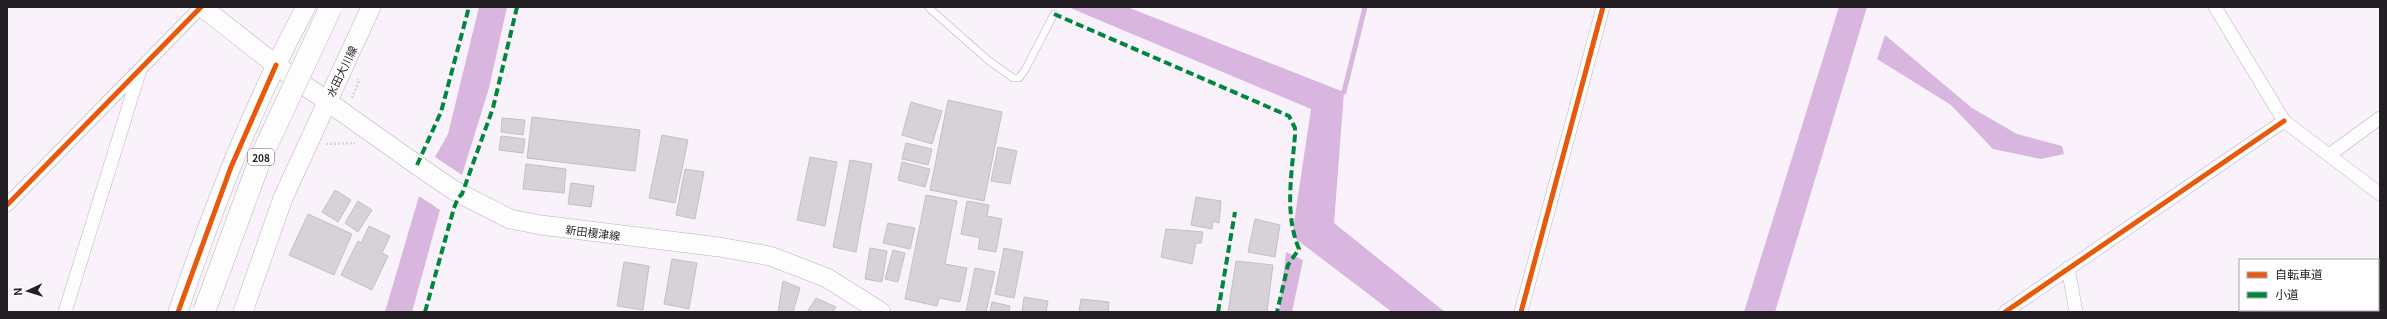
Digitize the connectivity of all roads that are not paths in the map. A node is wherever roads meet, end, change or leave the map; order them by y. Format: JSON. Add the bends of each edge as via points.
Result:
{"nodes":[{"id":1,"x":202,"y":7,"type":"edge"},
{"id":2,"x":306,"y":7,"type":"edge"},
{"id":3,"x":320,"y":7,"type":"edge"},
{"id":4,"x":331,"y":7,"type":"edge"},
{"id":5,"x":371,"y":7,"type":"edge"},
{"id":6,"x":928,"y":7,"type":"edge"},
{"id":7,"x":1604,"y":7,"type":"edge"},
{"id":8,"x":2215,"y":7,"type":"edge"},
{"id":9,"x":1054,"y":14,"type":"dead end"},
{"id":10,"x":276,"y":66,"type":"junction"},
{"id":11,"x":140,"y":70,"type":"junction"},
{"id":12,"x":326,"y":101,"type":"junction"},
{"id":13,"x":2380,"y":118,"type":"edge"},
{"id":14,"x":2284,"y":121,"type":"junction"},
{"id":15,"x":2329,"y":155,"type":"junction"},
{"id":16,"x":2380,"y":194,"type":"edge"},
{"id":17,"x":7,"y":205,"type":"edge"},
{"id":18,"x":2068,"y":268,"type":"junction"},
{"id":19,"x":65,"y":312,"type":"edge"},
{"id":20,"x":178,"y":312,"type":"edge"},
{"id":21,"x":194,"y":312,"type":"edge"},
{"id":22,"x":204,"y":312,"type":"edge"},
{"id":23,"x":243,"y":312,"type":"edge"},
{"id":24,"x":881,"y":312,"type":"edge"},
{"id":25,"x":1521,"y":312,"type":"edge"},
{"id":26,"x":2005,"y":312,"type":"edge"},
{"id":27,"x":2076,"y":312,"type":"edge"}],
"edges":[{"from":1,"to":10,"type":"main road","name":"水田大川線"},
{"from":1,"to":11,"type":"street"},
{"from":2,"to":10,"type":"main road"},
{"from":3,"to":21,"type":"highway","number":"208","via":[[252,153]]},
{"from":4,"to":22,"type":"highway","number":"208","bridge":true,"via":[[261,157]]},
{"from":5,"to":12,"type":"main road","name":"水田大川線"},
{"from":6,"to":9,"type":"lane","via":[[988,60],[1013,78],[1019,78],[1025,70]]},
{"from":7,"to":25,"type":"street"},
{"from":8,"to":14,"type":"street"},
{"from":10,"to":12,"type":"main road","name":"水田大川線"},
{"from":10,"to":20,"type":"main road","via":[[230,167]]},
{"from":11,"to":17,"type":"street"},
{"from":11,"to":19,"type":"street"},
{"from":12,"to":23,"type":"main road","via":[[283,198]]},
{"from":12,"to":24,"type":"main road","name":"新田榎津線","via":[[455,191],[510,219],[719,246],[770,256],[827,278]]},
{"from":13,"to":15,"type":"street"},
{"from":14,"to":15,"type":"street"},
{"from":14,"to":18,"type":"street"},
{"from":15,"to":16,"type":"street"},
{"from":18,"to":26,"type":"street"},
{"from":18,"to":27,"type":"street"}]}
